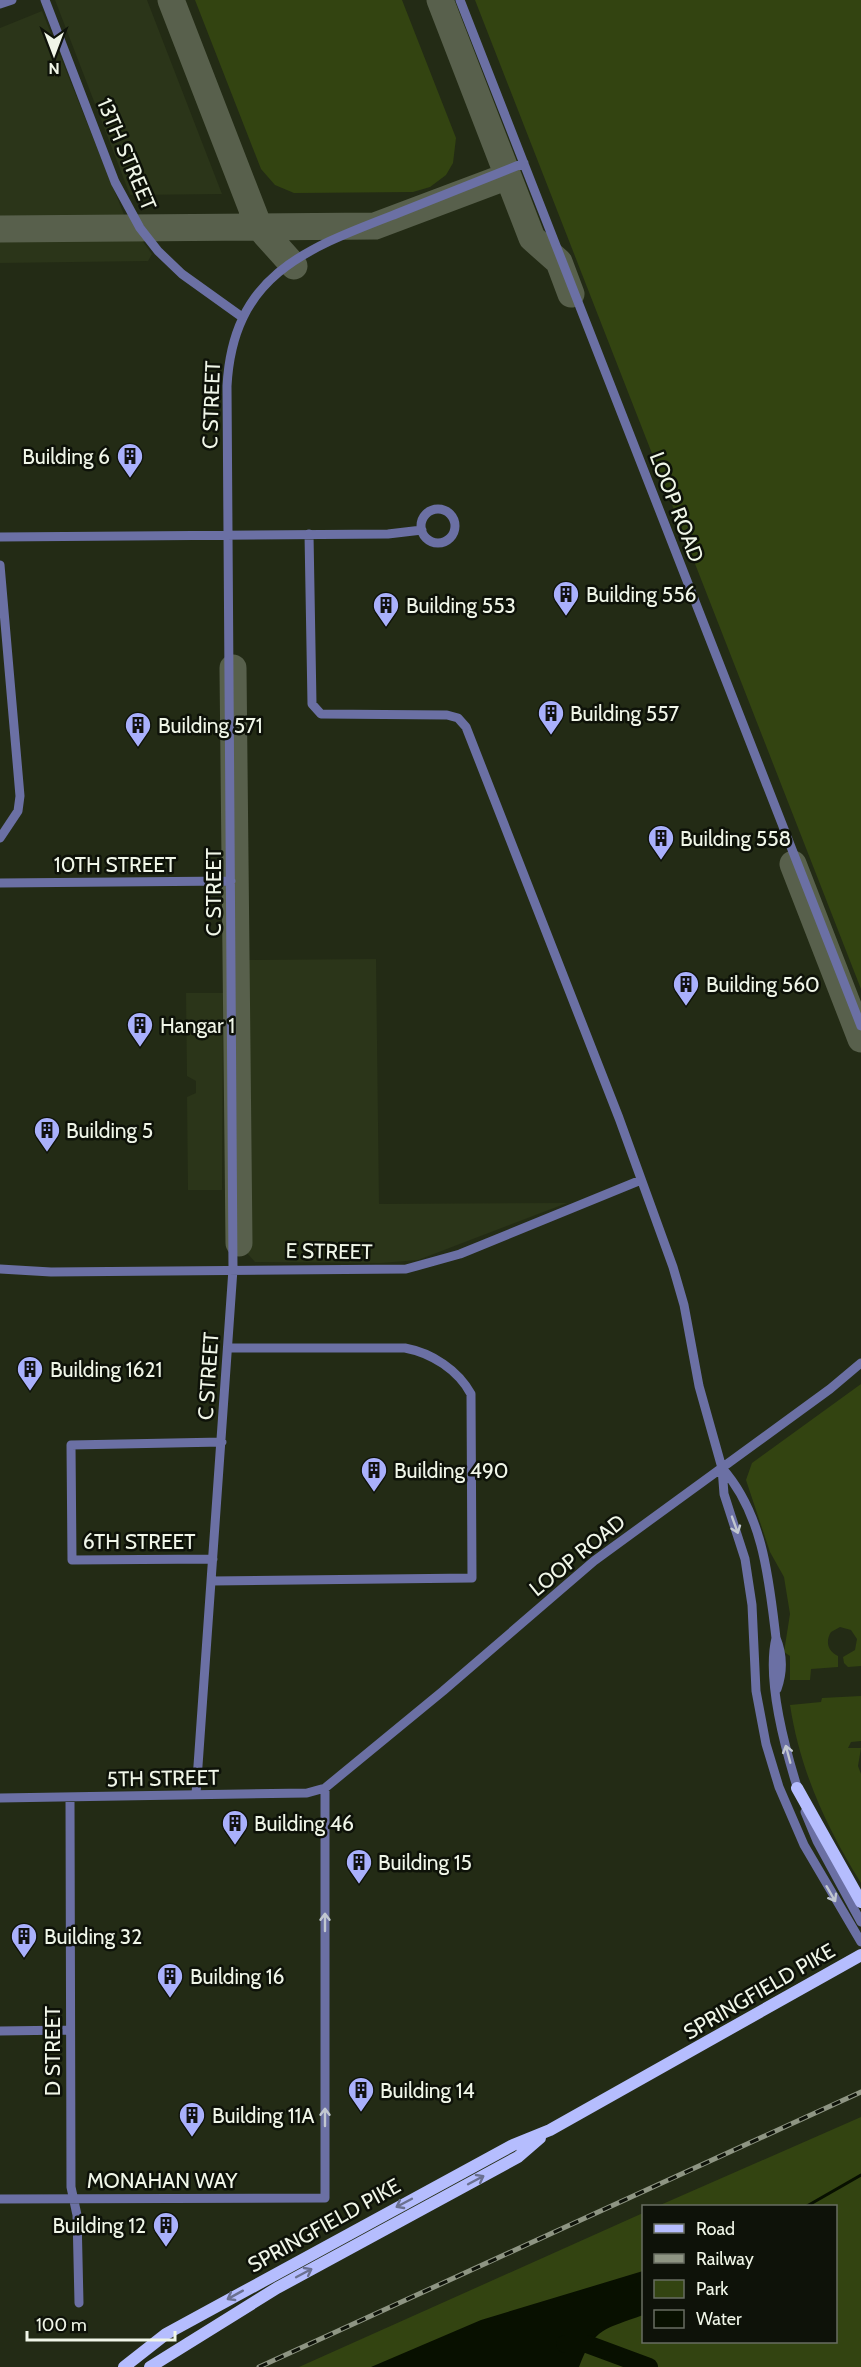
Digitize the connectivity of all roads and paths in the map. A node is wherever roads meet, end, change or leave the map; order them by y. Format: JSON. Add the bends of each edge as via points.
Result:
{"nodes":[{"id":1,"x":12,"y":0,"type":"edge"},
{"id":2,"x":45,"y":0,"type":"edge"},
{"id":3,"x":460,"y":0,"type":"edge"},
{"id":4,"x":0,"y":4,"type":"edge"},
{"id":5,"x":524,"y":163,"type":"junction"},
{"id":6,"x":242,"y":316,"type":"junction"},
{"id":7,"x":422,"y":530,"type":"dead end"},
{"id":8,"x":309,"y":534,"type":"junction"},
{"id":9,"x":228,"y":536,"type":"junction"},
{"id":10,"x":0,"y":537,"type":"edge"},
{"id":11,"x":0,"y":565,"type":"edge"},
{"id":12,"x":0,"y":838,"type":"edge"},
{"id":13,"x":231,"y":881,"type":"junction"},
{"id":14,"x":0,"y":883,"type":"edge"},
{"id":15,"x":861,"y":1026,"type":"edge"},
{"id":16,"x":641,"y":1180,"type":"junction"},
{"id":17,"x":0,"y":1269,"type":"edge"},
{"id":18,"x":233,"y":1269,"type":"junction"},
{"id":19,"x":228,"y":1348,"type":"junction"},
{"id":20,"x":861,"y":1364,"type":"edge"},
{"id":21,"x":222,"y":1442,"type":"junction"},
{"id":22,"x":722,"y":1468,"type":"junction"},
{"id":23,"x":213,"y":1558,"type":"junction"},
{"id":24,"x":212,"y":1581,"type":"junction"},
{"id":25,"x":326,"y":1788,"type":"junction"},
{"id":26,"x":797,"y":1788,"type":"junction"},
{"id":27,"x":196,"y":1794,"type":"junction"},
{"id":28,"x":0,"y":1798,"type":"edge"},
{"id":29,"x":70,"y":1798,"type":"junction"},
{"id":30,"x":861,"y":1902,"type":"edge"},
{"id":31,"x":861,"y":1922,"type":"edge"},
{"id":32,"x":861,"y":1942,"type":"edge"},
{"id":33,"x":861,"y":1955,"type":"edge"},
{"id":34,"x":70,"y":2030,"type":"junction"},
{"id":35,"x":0,"y":2031,"type":"edge"},
{"id":36,"x":550,"y":2130,"type":"junction"},
{"id":37,"x":73,"y":2198,"type":"junction"},
{"id":38,"x":0,"y":2199,"type":"edge"},
{"id":39,"x":80,"y":2303,"type":"dead end"},
{"id":40,"x":124,"y":2367,"type":"edge"},
{"id":41,"x":150,"y":2367,"type":"edge"}],
"edges":[{"from":1,"to":4,"type":"street"},
{"from":2,"to":6,"type":"street","name":"13TH STREET","via":[[116,182],[140,228],[182,274]]},
{"from":3,"to":5,"type":"street","name":"LOOP ROAD"},
{"from":5,"to":6,"type":"street","name":"C STREET","via":[[311,250],[270,279]]},
{"from":5,"to":15,"type":"street","name":"LOOP ROAD"},
{"from":6,"to":9,"type":"street","name":"C STREET","via":[[228,371]]},
{"from":7,"to":8,"type":"street","via":[[395,534]]},
{"from":8,"to":9,"type":"street"},
{"from":8,"to":16,"type":"street","via":[[312,704],[321,714],[440,714],[463,722]]},
{"from":9,"to":10,"type":"street"},
{"from":9,"to":13,"type":"street","name":"C STREET"},
{"from":11,"to":12,"type":"street","via":[[20,796],[18,811]]},
{"from":13,"to":14,"type":"street","name":"10TH STREET"},
{"from":13,"to":18,"type":"street","name":"C STREET"},
{"from":16,"to":18,"type":"street","name":"E STREET","via":[[460,1254],[420,1266],[389,1270]]},
{"from":16,"to":22,"type":"street","via":[[680,1289],[699,1386]]},
{"from":17,"to":18,"type":"street","name":"E STREET"},
{"from":18,"to":19,"type":"street","name":"C STREET"},
{"from":19,"to":21,"type":"street","name":"C STREET"},
{"from":19,"to":24,"type":"street","via":[[405,1348],[427,1354],[455,1372],[471,1394],[472,1578]]},
{"from":20,"to":22,"type":"street","name":"LOOP ROAD"},
{"from":21,"to":23,"type":"street","name":"C STREET"},
{"from":21,"to":23,"type":"street","name":"6TH STREET","via":[[71,1444],[72,1560]]},
{"from":22,"to":25,"type":"street","name":"LOOP ROAD","via":[[574,1577]]},
{"from":26,"to":22,"type":"street","one_way":true,"via":[[782,1733],[777,1689],[781,1658],[763,1552],[738,1487]]},
{"from":22,"to":32,"type":"street","one_way":true,"via":[[724,1494],[739,1533],[750,1581],[756,1691],[769,1753],[804,1845]]},
{"from":23,"to":24,"type":"street","name":"C STREET"},
{"from":24,"to":27,"type":"street","name":"C STREET"},
{"from":25,"to":27,"type":"street","name":"5TH STREET","via":[[307,1793]]},
{"from":37,"to":25,"type":"street","name":"MONAHAN WAY","one_way":true,"via":[[325,2198]]},
{"from":26,"to":30,"type":"main road"},
{"from":26,"to":31,"type":"street","via":[[817,1841]]},
{"from":27,"to":29,"type":"street","name":"5TH STREET"},
{"from":28,"to":29,"type":"street","name":"5TH STREET"},
{"from":29,"to":34,"type":"street","name":"D STREET"},
{"from":33,"to":36,"type":"main road","name":"SPRINGFIELD PIKE"},
{"from":34,"to":35,"type":"street"},
{"from":34,"to":37,"type":"street","name":"D STREET"},
{"from":36,"to":40,"type":"main road","name":"SPRINGFIELD PIKE","one_way":true,"via":[[513,2145],[166,2334]]},
{"from":41,"to":36,"type":"main road","name":"SPRINGFIELD PIKE","one_way":true,"via":[[253,2301],[519,2157]]},
{"from":37,"to":38,"type":"street","name":"MONAHAN WAY"},
{"from":37,"to":39,"type":"street","name":"D STREET"}]}
